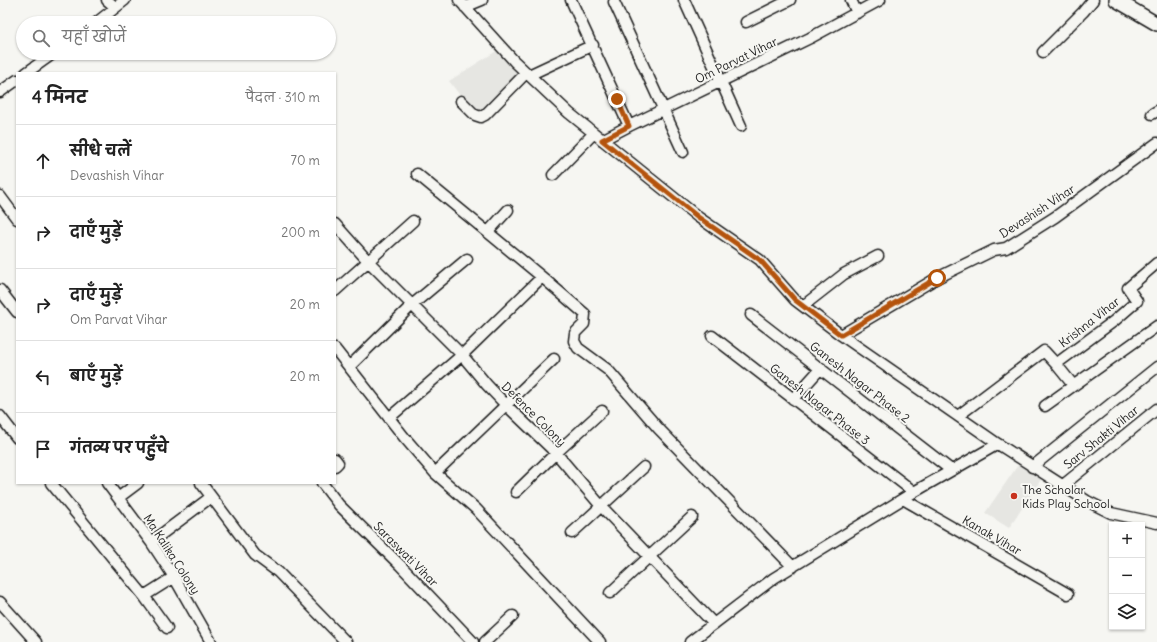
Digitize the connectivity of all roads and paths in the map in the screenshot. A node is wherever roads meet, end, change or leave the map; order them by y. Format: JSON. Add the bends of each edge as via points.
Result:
{"nodes":[{"id":1,"x":107,"y":0,"type":"edge"},
{"id":2,"x":125,"y":0,"type":"edge"},
{"id":3,"x":482,"y":0,"type":"edge"},
{"id":4,"x":571,"y":0,"type":"edge"},
{"id":5,"x":684,"y":0,"type":"edge"},
{"id":6,"x":790,"y":0,"type":"edge"},
{"id":7,"x":851,"y":0,"type":"edge"},
{"id":8,"x":880,"y":0,"type":"edge"},
{"id":9,"x":1093,"y":0,"type":"edge"},
{"id":10,"x":1116,"y":0,"type":"edge"},
{"id":11,"x":614,"y":2,"type":"dead end"},
{"id":12,"x":462,"y":4,"type":"edge"},
{"id":13,"x":115,"y":8,"type":"junction"},
{"id":14,"x":857,"y":13,"type":"junction"},
{"id":15,"x":105,"y":16,"type":"edge"},
{"id":16,"x":746,"y":22,"type":"dead end"},
{"id":17,"x":1157,"y":24,"type":"edge"},
{"id":18,"x":593,"y":45,"type":"junction"},
{"id":19,"x":1043,"y":52,"type":"dead end"},
{"id":20,"x":44,"y":60,"type":"edge"},
{"id":21,"x":27,"y":72,"type":"edge"},
{"id":22,"x":528,"y":74,"type":"junction"},
{"id":23,"x":16,"y":81,"type":"edge"},
{"id":24,"x":722,"y":82,"type":"junction"},
{"id":25,"x":0,"y":92,"type":"edge"},
{"id":26,"x":461,"y":101,"type":"dead end"},
{"id":27,"x":663,"y":110,"type":"junction"},
{"id":28,"x":629,"y":126,"type":"junction"},
{"id":29,"x":741,"y":126,"type":"dead end"},
{"id":30,"x":598,"y":137,"type":"junction"},
{"id":31,"x":1157,"y":144,"type":"edge"},
{"id":32,"x":683,"y":152,"type":"dead end"},
{"id":33,"x":416,"y":174,"type":"dead end"},
{"id":34,"x":553,"y":175,"type":"dead end"},
{"id":35,"x":0,"y":196,"type":"edge"},
{"id":36,"x":508,"y":210,"type":"dead end"},
{"id":37,"x":16,"y":218,"type":"edge"},
{"id":38,"x":413,"y":221,"type":"dead end"},
{"id":39,"x":336,"y":225,"type":"edge"},
{"id":40,"x":488,"y":232,"type":"junction"},
{"id":41,"x":878,"y":256,"type":"dead end"},
{"id":42,"x":467,"y":258,"type":"dead end"},
{"id":43,"x":368,"y":261,"type":"junction"},
{"id":44,"x":1157,"y":263,"type":"edge"},
{"id":45,"x":542,"y":277,"type":"junction"},
{"id":46,"x":0,"y":290,"type":"edge"},
{"id":47,"x":336,"y":290,"type":"edge"},
{"id":48,"x":412,"y":305,"type":"junction"},
{"id":49,"x":803,"y":306,"type":"junction"},
{"id":50,"x":16,"y":311,"type":"edge"},
{"id":51,"x":751,"y":315,"type":"dead end"},
{"id":52,"x":1157,"y":326,"type":"edge"},
{"id":53,"x":841,"y":335,"type":"junction"},
{"id":54,"x":712,"y":336,"type":"dead end"},
{"id":55,"x":336,"y":350,"type":"edge"},
{"id":56,"x":462,"y":355,"type":"junction"},
{"id":57,"x":554,"y":359,"type":"dead end"},
{"id":58,"x":1056,"y":364,"type":"junction"},
{"id":59,"x":349,"y":367,"type":"junction"},
{"id":60,"x":1157,"y":367,"type":"edge"},
{"id":61,"x":821,"y":368,"type":"junction"},
{"id":62,"x":1073,"y":385,"type":"junction"},
{"id":63,"x":793,"y":399,"type":"junction"},
{"id":64,"x":506,"y":406,"type":"junction"},
{"id":65,"x":1045,"y":406,"type":"dead end"},
{"id":66,"x":1157,"y":409,"type":"edge"},
{"id":67,"x":602,"y":411,"type":"dead end"},
{"id":68,"x":0,"y":416,"type":"edge"},
{"id":69,"x":958,"y":416,"type":"junction"},
{"id":70,"x":389,"y":418,"type":"junction"},
{"id":71,"x":16,"y":437,"type":"edge"},
{"id":72,"x":998,"y":444,"type":"junction"},
{"id":73,"x":556,"y":453,"type":"junction"},
{"id":74,"x":644,"y":467,"type":"dead end"},
{"id":75,"x":1032,"y":467,"type":"junction"},
{"id":76,"x":952,"y":470,"type":"junction"},
{"id":77,"x":435,"y":473,"type":"junction"},
{"id":78,"x":53,"y":484,"type":"edge"},
{"id":79,"x":108,"y":484,"type":"edge"},
{"id":80,"x":137,"y":484,"type":"edge"},
{"id":81,"x":202,"y":484,"type":"edge"},
{"id":82,"x":323,"y":484,"type":"edge"},
{"id":83,"x":1062,"y":486,"type":"junction"},
{"id":84,"x":516,"y":492,"type":"dead end"},
{"id":85,"x":914,"y":492,"type":"junction"},
{"id":86,"x":211,"y":497,"type":"junction"},
{"id":87,"x":118,"y":498,"type":"junction"},
{"id":88,"x":903,"y":499,"type":"junction"},
{"id":89,"x":601,"y":506,"type":"junction"},
{"id":90,"x":1157,"y":514,"type":"edge"},
{"id":91,"x":692,"y":518,"type":"dead end"},
{"id":92,"x":1153,"y":522,"type":"edge"},
{"id":93,"x":572,"y":533,"type":"dead end"},
{"id":94,"x":150,"y":542,"type":"junction"},
{"id":95,"x":650,"y":556,"type":"junction"},
{"id":96,"x":793,"y":567,"type":"junction"},
{"id":97,"x":174,"y":577,"type":"junction"},
{"id":98,"x":610,"y":593,"type":"dead end"},
{"id":99,"x":1068,"y":594,"type":"dead end"},
{"id":100,"x":144,"y":596,"type":"junction"},
{"id":101,"x":0,"y":602,"type":"edge"},
{"id":102,"x":513,"y":616,"type":"dead end"},
{"id":103,"x":714,"y":624,"type":"junction"},
{"id":104,"x":167,"y":628,"type":"dead end"},
{"id":105,"x":36,"y":642,"type":"edge"},
{"id":106,"x":211,"y":642,"type":"edge"},
{"id":107,"x":346,"y":642,"type":"edge"},
{"id":108,"x":473,"y":642,"type":"edge"},
{"id":109,"x":485,"y":642,"type":"edge"},
{"id":110,"x":600,"y":642,"type":"edge"},
{"id":111,"x":690,"y":642,"type":"edge"}],
"edges":[{"from":1,"to":13,"type":"street"},
{"from":2,"to":13,"type":"street"},
{"from":3,"to":12,"type":"street"},
{"from":4,"to":18,"type":"street"},
{"from":5,"to":24,"type":"street"},
{"from":6,"to":16,"type":"street"},
{"from":7,"to":14,"type":"street"},
{"from":8,"to":14,"type":"street","name":"Om Parvat Vihar"},
{"from":9,"to":19,"type":"street"},
{"from":10,"to":17,"type":"main road"},
{"from":11,"to":27,"type":"street"},
{"from":12,"to":22,"type":"street"},
{"from":13,"to":15,"type":"street"},
{"from":14,"to":24,"type":"street","name":"Om Parvat Vihar"},
{"from":18,"to":22,"type":"street"},
{"from":18,"to":28,"type":"street"},
{"from":20,"to":21,"type":"street"},
{"from":22,"to":26,"type":"street","via":[[481,117],[475,115]]},
{"from":22,"to":30,"type":"street","via":[[546,93]]},
{"from":23,"to":25,"type":"street"},
{"from":24,"to":27,"type":"street","name":"Om Parvat Vihar"},
{"from":24,"to":29,"type":"street"},
{"from":27,"to":28,"type":"street","name":"Om Parvat Vihar"},
{"from":27,"to":32,"type":"street"},
{"from":28,"to":30,"type":"street","name":"Om Parvat Vihar"},
{"from":30,"to":34,"type":"street","name":"Om Parvat Vihar"},
{"from":30,"to":49,"type":"street","via":[[698,217],[760,260]]},
{"from":31,"to":53,"type":"street","name":"Devashish Vihar","via":[[1055,217],[1006,248],[994,250],[937,278]]},
{"from":33,"to":40,"type":"street"},
{"from":35,"to":37,"type":"street"},
{"from":36,"to":40,"type":"street"},
{"from":38,"to":43,"type":"street"},
{"from":39,"to":43,"type":"street","name":"Defence Colony"},
{"from":40,"to":45,"type":"street"},
{"from":41,"to":49,"type":"street","via":[[844,274]]},
{"from":42,"to":48,"type":"street"},
{"from":43,"to":47,"type":"street"},
{"from":43,"to":48,"type":"street","name":"Defence Colony"},
{"from":44,"to":58,"type":"street","name":"Krishna Vihar","via":[[1128,288],[1137,301]]},
{"from":45,"to":56,"type":"street"},
{"from":45,"to":96,"type":"street","via":[[585,314],[584,324],[575,333],[574,340],[578,348],[608,370],[658,428]]},
{"from":46,"to":50,"type":"street"},
{"from":48,"to":56,"type":"street","name":"Defence Colony"},
{"from":48,"to":59,"type":"street"},
{"from":49,"to":53,"type":"street"},
{"from":51,"to":61,"type":"street","name":"Ganesh Nagar Phase 2"},
{"from":52,"to":62,"type":"street"},
{"from":53,"to":69,"type":"street"},
{"from":54,"to":63,"type":"street","name":"Ganesh Nagar Phase 3"},
{"from":55,"to":59,"type":"street"},
{"from":56,"to":64,"type":"street","name":"Defence Colony"},
{"from":56,"to":70,"type":"street"},
{"from":57,"to":64,"type":"street"},
{"from":58,"to":62,"type":"street"},
{"from":58,"to":69,"type":"street","name":"Krishna Vihar","via":[[1044,351]]},
{"from":59,"to":70,"type":"street"},
{"from":60,"to":75,"type":"street"},
{"from":61,"to":63,"type":"street"},
{"from":61,"to":76,"type":"street","name":"Ganesh Nagar Phase 2"},
{"from":62,"to":65,"type":"street"},
{"from":63,"to":85,"type":"street","name":"Ganesh Nagar Phase 3"},
{"from":64,"to":73,"type":"street","name":"Defence Colony"},
{"from":64,"to":77,"type":"street"},
{"from":66,"to":83,"type":"street","name":"Sarv Shakti Vihar"},
{"from":67,"to":73,"type":"street"},
{"from":68,"to":71,"type":"street"},
{"from":69,"to":72,"type":"street"},
{"from":70,"to":77,"type":"street"},
{"from":72,"to":75,"type":"street"},
{"from":72,"to":76,"type":"street"},
{"from":73,"to":84,"type":"street"},
{"from":73,"to":89,"type":"street","name":"Defence Colony"},
{"from":74,"to":89,"type":"street"},
{"from":75,"to":83,"type":"street"},
{"from":76,"to":85,"type":"street"},
{"from":77,"to":110,"type":"street","via":[[476,509]]},
{"from":78,"to":100,"type":"street"},
{"from":79,"to":87,"type":"street","name":"Ma Kalika Colony"},
{"from":80,"to":87,"type":"street"},
{"from":81,"to":86,"type":"street"},
{"from":82,"to":108,"type":"street","name":"Saraswati Vihar","via":[[339,505]]},
{"from":83,"to":92,"type":"street","via":[[1111,513]]},
{"from":85,"to":88,"type":"street"},
{"from":86,"to":94,"type":"street"},
{"from":86,"to":107,"type":"street","via":[[255,555],[278,572]]},
{"from":87,"to":94,"type":"street","name":"Ma Kalika Colony"},
{"from":88,"to":96,"type":"street"},
{"from":88,"to":99,"type":"street","name":"Kanak Vihar"},
{"from":89,"to":93,"type":"street"},
{"from":89,"to":95,"type":"street","name":"Defence Colony"},
{"from":90,"to":92,"type":"street"},
{"from":91,"to":95,"type":"street"},
{"from":94,"to":97,"type":"street","name":"Ma Kalika Colony"},
{"from":95,"to":98,"type":"street"},
{"from":95,"to":103,"type":"street","name":"Defence Colony"},
{"from":96,"to":103,"type":"street","via":[[774,578]]},
{"from":97,"to":100,"type":"street"},
{"from":97,"to":106,"type":"street","name":"Ma Kalika Colony"},
{"from":100,"to":104,"type":"street"},
{"from":101,"to":105,"type":"street"},
{"from":102,"to":109,"type":"street"},
{"from":103,"to":111,"type":"street"}]}
